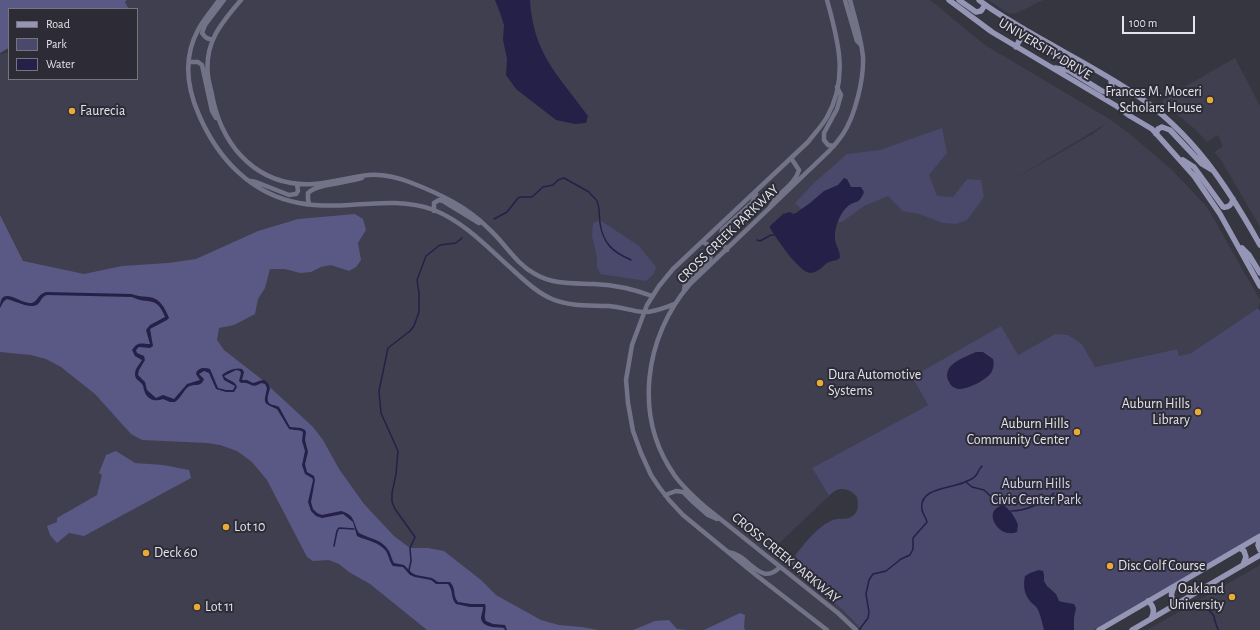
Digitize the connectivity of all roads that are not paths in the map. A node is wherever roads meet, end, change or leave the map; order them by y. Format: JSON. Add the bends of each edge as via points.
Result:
{"nodes":[{"id":1,"x":219,"y":0,"type":"edge"},
{"id":2,"x":224,"y":0,"type":"edge"},
{"id":3,"x":241,"y":0,"type":"edge"},
{"id":4,"x":828,"y":0,"type":"edge"},
{"id":5,"x":845,"y":0,"type":"edge"},
{"id":6,"x":850,"y":0,"type":"edge"},
{"id":7,"x":949,"y":0,"type":"edge"},
{"id":8,"x":959,"y":0,"type":"edge"},
{"id":9,"x":979,"y":0,"type":"edge"},
{"id":10,"x":985,"y":5,"type":"junction"},
{"id":11,"x":213,"y":39,"type":"junction"},
{"id":12,"x":861,"y":45,"type":"junction"},
{"id":13,"x":1016,"y":47,"type":"junction"},
{"id":14,"x":189,"y":62,"type":"junction"},
{"id":15,"x":1049,"y":66,"type":"junction"},
{"id":16,"x":1093,"y":69,"type":"junction"},
{"id":17,"x":1112,"y":80,"type":"junction"},
{"id":18,"x":837,"y":87,"type":"junction"},
{"id":19,"x":218,"y":120,"type":"junction"},
{"id":20,"x":1156,"y":134,"type":"junction"},
{"id":21,"x":834,"y":146,"type":"junction"},
{"id":22,"x":1176,"y":156,"type":"junction"},
{"id":23,"x":792,"y":158,"type":"junction"},
{"id":24,"x":1214,"y":171,"type":"junction"},
{"id":25,"x":371,"y":175,"type":"junction"},
{"id":26,"x":249,"y":181,"type":"junction"},
{"id":27,"x":297,"y":184,"type":"junction"},
{"id":28,"x":757,"y":190,"type":"junction"},
{"id":29,"x":1233,"y":199,"type":"junction"},
{"id":30,"x":309,"y":204,"type":"junction"},
{"id":31,"x":769,"y":210,"type":"junction"},
{"id":32,"x":434,"y":211,"type":"junction"},
{"id":33,"x":488,"y":227,"type":"junction"},
{"id":34,"x":703,"y":242,"type":"junction"},
{"id":35,"x":1236,"y":242,"type":"junction"},
{"id":36,"x":1260,"y":245,"type":"edge"},
{"id":37,"x":727,"y":250,"type":"junction"},
{"id":38,"x":1260,"y":273,"type":"edge"},
{"id":39,"x":1260,"y":286,"type":"edge"},
{"id":40,"x":684,"y":291,"type":"junction"},
{"id":41,"x":652,"y":296,"type":"junction"},
{"id":42,"x":675,"y":304,"type":"junction"},
{"id":43,"x":644,"y":312,"type":"junction"},
{"id":44,"x":665,"y":496,"type":"junction"},
{"id":45,"x":724,"y":522,"type":"junction"},
{"id":46,"x":1260,"y":537,"type":"edge"},
{"id":47,"x":1240,"y":548,"type":"junction"},
{"id":48,"x":1260,"y":550,"type":"edge"},
{"id":49,"x":728,"y":552,"type":"junction"},
{"id":50,"x":1260,"y":555,"type":"edge"},
{"id":51,"x":1242,"y":566,"type":"junction"},
{"id":52,"x":780,"y":567,"type":"junction"},
{"id":53,"x":1175,"y":586,"type":"junction"},
{"id":54,"x":1148,"y":601,"type":"junction"},
{"id":55,"x":1177,"y":604,"type":"junction"},
{"id":56,"x":1151,"y":619,"type":"junction"},
{"id":57,"x":826,"y":630,"type":"edge"},
{"id":58,"x":856,"y":630,"type":"edge"},
{"id":59,"x":1098,"y":630,"type":"edge"},
{"id":60,"x":1132,"y":630,"type":"edge"}],
"edges":[{"from":1,"to":14,"type":"street","via":[[198,29],[191,47]]},
{"from":2,"to":11,"type":"street","via":[[202,33],[205,38]]},
{"from":3,"to":11,"type":"street","via":[[221,24]]},
{"from":4,"to":18,"type":"street","name":"CROSS CREEK PARKWAY","via":[[840,54]]},
{"from":5,"to":12,"type":"street","via":[[857,41]]},
{"from":6,"to":12,"type":"street","name":"CROSS CREEK PARKWAY"},
{"from":7,"to":13,"type":"main road","name":"UNIVERSITY DRIVE"},
{"from":8,"to":10,"type":"main road","via":[[976,12],[981,11]]},
{"from":9,"to":10,"type":"main road","name":"UNIVERSITY DRIVE"},
{"from":10,"to":16,"type":"main road","name":"UNIVERSITY DRIVE"},
{"from":11,"to":19,"type":"street","via":[[207,65]]},
{"from":12,"to":21,"type":"street","name":"CROSS CREEK PARKWAY","via":[[863,59],[856,104],[851,120]]},
{"from":13,"to":15,"type":"main road","name":"UNIVERSITY DRIVE"},
{"from":13,"to":16,"type":"main road","via":[[1020,40],[1030,39],[1069,62]]},
{"from":14,"to":19,"type":"street","via":[[198,62],[202,65],[212,112]]},
{"from":14,"to":26,"type":"street","via":[[188,80],[193,102],[208,135],[230,166]]},
{"from":15,"to":17,"type":"main road","via":[[1068,70],[1108,93],[1112,90]]},
{"from":15,"to":20,"type":"main road","name":"UNIVERSITY DRIVE","via":[[1118,107]]},
{"from":16,"to":17,"type":"main road","name":"UNIVERSITY DRIVE"},
{"from":17,"to":24,"type":"main road","name":"UNIVERSITY DRIVE","via":[[1135,94],[1172,123]]},
{"from":18,"to":21,"type":"street","via":[[841,95],[824,134],[824,140],[828,145]]},
{"from":18,"to":23,"type":"street","name":"CROSS CREEK PARKWAY","via":[[827,118]]},
{"from":19,"to":27,"type":"street","via":[[233,148],[248,163],[267,175]]},
{"from":20,"to":22,"type":"main road","name":"UNIVERSITY DRIVE"},
{"from":20,"to":24,"type":"main road","via":[[1162,127],[1170,130],[1202,164]]},
{"from":21,"to":31,"type":"street","name":"CROSS CREEK PARKWAY"},
{"from":22,"to":29,"type":"main road","via":[[1194,167],[1223,207],[1230,205]]},
{"from":22,"to":35,"type":"main road","name":"UNIVERSITY DRIVE","via":[[1210,198]]},
{"from":23,"to":28,"type":"street","name":"CROSS CREEK PARKWAY"},
{"from":23,"to":31,"type":"street","via":[[799,170],[797,176],[774,199]]},
{"from":24,"to":29,"type":"main road","name":"UNIVERSITY DRIVE"},
{"from":25,"to":27,"type":"street"},
{"from":25,"to":30,"type":"street","via":[[353,182],[315,188],[308,193]]},
{"from":25,"to":33,"type":"street","via":[[402,179],[424,188],[462,207]]},
{"from":26,"to":27,"type":"street","via":[[288,196],[296,194]]},
{"from":26,"to":30,"type":"street","via":[[273,195]]},
{"from":28,"to":34,"type":"street","name":"CROSS CREEK PARKWAY"},
{"from":28,"to":37,"type":"street","via":[[752,202],[722,230],[720,239]]},
{"from":29,"to":36,"type":"main road","name":"UNIVERSITY DRIVE"},
{"from":30,"to":32,"type":"street","via":[[329,206],[401,203]]},
{"from":31,"to":37,"type":"street","name":"CROSS CREEK PARKWAY"},
{"from":32,"to":33,"type":"street","via":[[434,203],[438,200],[443,201]]},
{"from":32,"to":43,"type":"street","via":[[467,229],[543,295],[568,304],[609,306]]},
{"from":33,"to":41,"type":"street","via":[[521,265],[545,279],[563,283],[612,286]]},
{"from":34,"to":40,"type":"street","via":[[710,246],[710,259],[685,284]]},
{"from":34,"to":41,"type":"street","name":"CROSS CREEK PARKWAY","via":[[673,269]]},
{"from":35,"to":38,"type":"main road","via":[[1250,255]]},
{"from":35,"to":39,"type":"main road","name":"UNIVERSITY DRIVE"},
{"from":37,"to":40,"type":"street","name":"CROSS CREEK PARKWAY"},
{"from":40,"to":42,"type":"street","name":"CROSS CREEK PARKWAY"},
{"from":41,"to":43,"type":"street","name":"CROSS CREEK PARKWAY"},
{"from":42,"to":43,"type":"street"},
{"from":42,"to":45,"type":"street","name":"CROSS CREEK PARKWAY","via":[[657,338],[650,364],[648,393],[654,434],[675,476]]},
{"from":43,"to":44,"type":"street","name":"CROSS CREEK PARKWAY","via":[[632,345],[626,380],[628,403],[633,431],[641,453]]},
{"from":44,"to":45,"type":"street","via":[[676,491],[683,492],[708,515]]},
{"from":44,"to":49,"type":"street","name":"CROSS CREEK PARKWAY"},
{"from":45,"to":52,"type":"street","name":"CROSS CREEK PARKWAY"},
{"from":46,"to":47,"type":"main road"},
{"from":46,"to":48,"type":"main road"},
{"from":47,"to":51,"type":"main road","via":[[1246,557]]},
{"from":47,"to":53,"type":"main road"},
{"from":49,"to":52,"type":"street","via":[[736,552],[760,572],[770,575]]},
{"from":49,"to":57,"type":"street","name":"CROSS CREEK PARKWAY"},
{"from":50,"to":51,"type":"main road"},
{"from":51,"to":55,"type":"main road"},
{"from":52,"to":58,"type":"street","name":"CROSS CREEK PARKWAY"},
{"from":53,"to":54,"type":"main road"},
{"from":53,"to":55,"type":"main road","via":[[1171,596]]},
{"from":54,"to":56,"type":"main road","via":[[1154,608]]},
{"from":54,"to":59,"type":"main road"},
{"from":55,"to":56,"type":"main road"},
{"from":56,"to":60,"type":"main road"}]}
